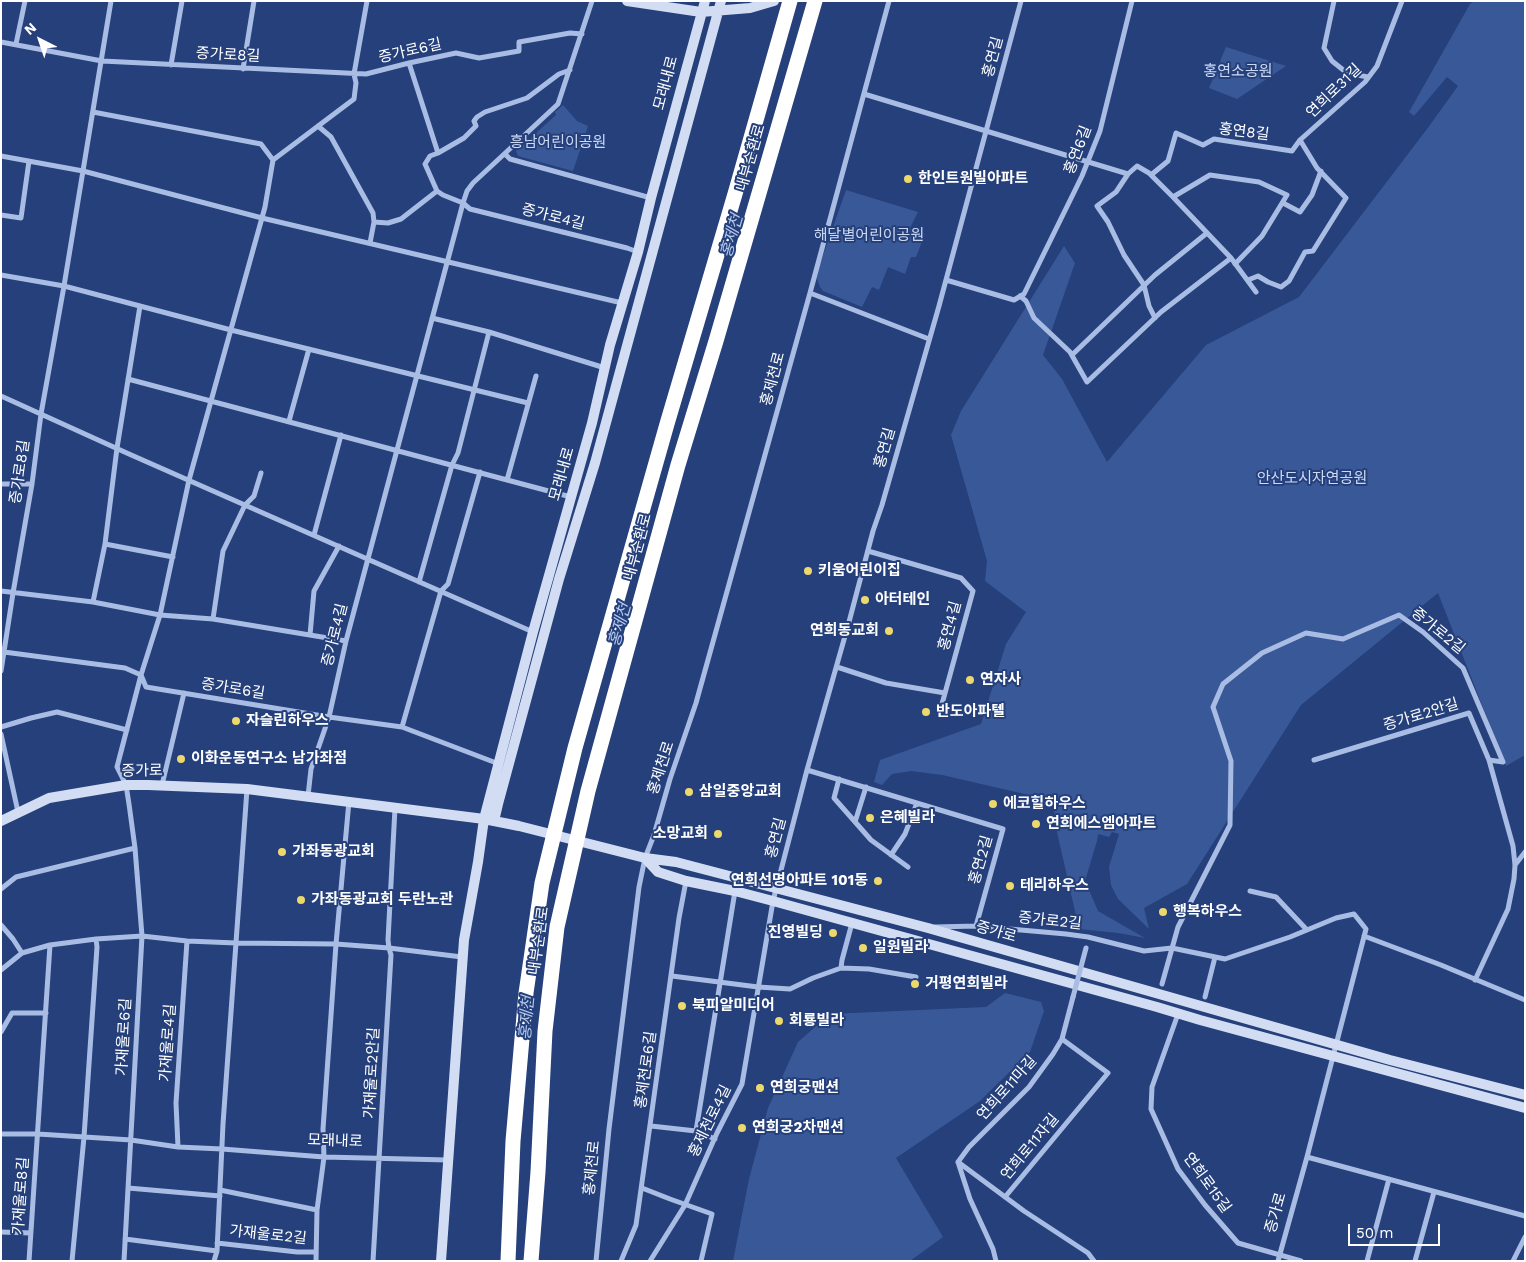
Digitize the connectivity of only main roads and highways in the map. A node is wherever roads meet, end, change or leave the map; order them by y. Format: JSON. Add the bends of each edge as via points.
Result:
{"nodes":[{"id":1,"x":627,"y":1,"type":"edge"},
{"id":2,"x":705,"y":1,"type":"edge"},
{"id":3,"x":774,"y":1,"type":"edge"},
{"id":4,"x":790,"y":1,"type":"edge"},
{"id":5,"x":815,"y":1,"type":"edge"},
{"id":6,"x":720,"y":6,"type":"edge"},
{"id":7,"x":700,"y":12,"type":"junction"},
{"id":8,"x":489,"y":820,"type":"junction"},
{"id":9,"x":1,"y":821,"type":"edge"},
{"id":10,"x":644,"y":858,"type":"junction"},
{"id":11,"x":1525,"y":1095,"type":"edge"},
{"id":12,"x":1525,"y":1108,"type":"edge"},
{"id":13,"x":441,"y":1261,"type":"edge"},
{"id":14,"x":508,"y":1261,"type":"edge"},
{"id":15,"x":531,"y":1261,"type":"edge"}],
"edges":[{"from":1,"to":7,"type":"main road"},
{"from":2,"to":7,"type":"main road","name":"모래내로"},
{"from":3,"to":6,"type":"main road","via":[[758,6]]},
{"from":4,"to":14,"type":"highway","name":"내부순환로","bridge":true,"via":[[577,739],[542,882],[526,993]]},
{"from":5,"to":15,"type":"highway","name":"내부순환로","bridge":true,"via":[[678,465],[588,791],[557,927],[545,1032]]},
{"from":6,"to":7,"type":"main road"},
{"from":6,"to":8,"type":"main road","name":"모래내로","via":[[595,463],[559,579],[498,804]]},
{"from":7,"to":8,"type":"main road","name":"모래내로","via":[[592,423],[533,632]]},
{"from":8,"to":9,"type":"main road","name":"증가로","via":[[247,789],[126,785],[49,798]]},
{"from":8,"to":10,"type":"main road","name":"증가로","bridge":true},
{"from":8,"to":13,"type":"main road","name":"모래내로","via":[[478,862],[462,957]]},
{"from":10,"to":11,"type":"main road","name":"증가로","via":[[676,862],[925,927],[1336,1045]]},
{"from":10,"to":12,"type":"main road","name":"증가로","via":[[658,872],[686,881],[852,922]]}]}
